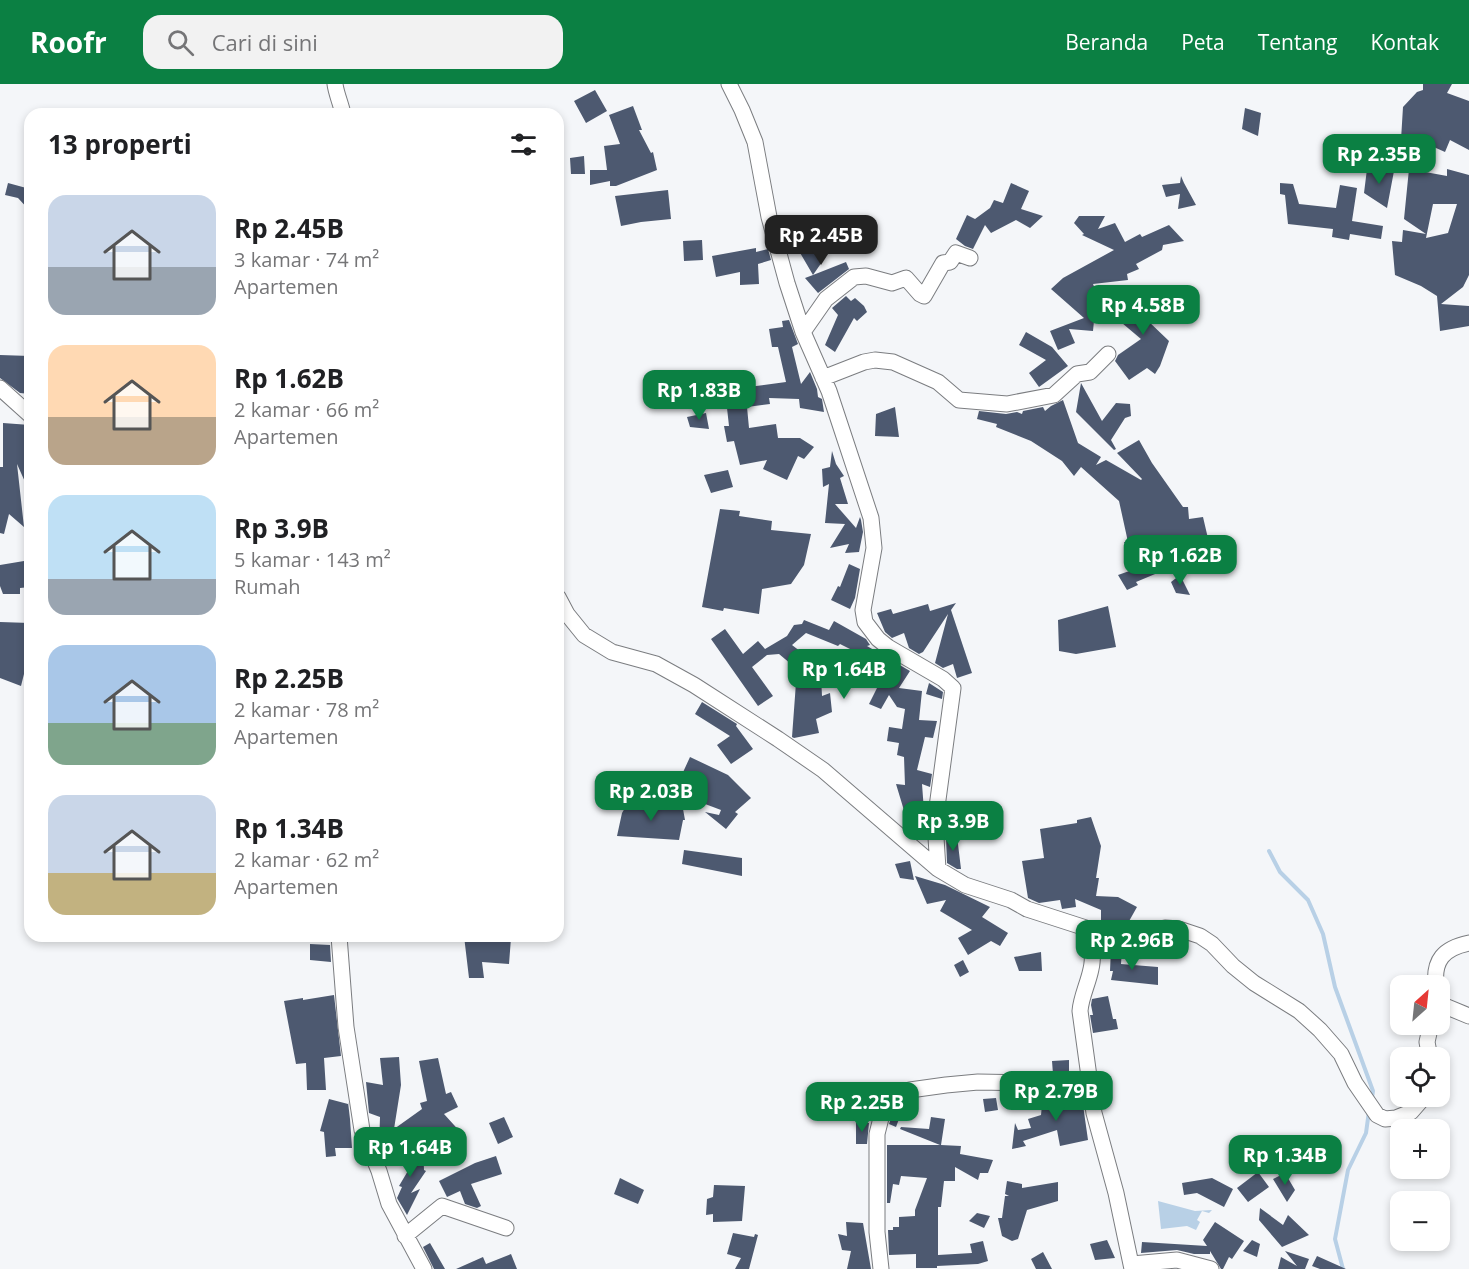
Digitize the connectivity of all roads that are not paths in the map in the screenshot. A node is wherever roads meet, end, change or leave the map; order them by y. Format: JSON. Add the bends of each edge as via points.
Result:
{"nodes":[{"id":1,"x":335,"y":84,"type":"edge"},
{"id":2,"x":729,"y":84,"type":"edge"},
{"id":3,"x":342,"y":108,"type":"edge"},
{"id":4,"x":970,"y":258,"type":"dead end"},
{"id":5,"x":803,"y":332,"type":"junction"},
{"id":6,"x":1108,"y":354,"type":"dead end"},
{"id":7,"x":823,"y":378,"type":"junction"},
{"id":8,"x":0,"y":388,"type":"edge"},
{"id":9,"x":24,"y":410,"type":"edge"},
{"id":10,"x":564,"y":608,"type":"edge"},
{"id":11,"x":938,"y":869,"type":"junction"},
{"id":12,"x":1092,"y":930,"type":"junction"},
{"id":13,"x":339,"y":942,"type":"edge"},
{"id":14,"x":1469,"y":943,"type":"edge"},
{"id":15,"x":1435,"y":975,"type":"edge"},
{"id":16,"x":1450,"y":1008,"type":"edge"},
{"id":17,"x":1469,"y":1017,"type":"edge"},
{"id":18,"x":1090,"y":1084,"type":"junction"},
{"id":19,"x":1415,"y":1107,"type":"edge"},
{"id":20,"x":506,"y":1228,"type":"dead end"},
{"id":21,"x":405,"y":1236,"type":"junction"},
{"id":22,"x":1132,"y":1266,"type":"edge"},
{"id":23,"x":424,"y":1269,"type":"edge"},
{"id":24,"x":881,"y":1269,"type":"edge"},
{"id":25,"x":1211,"y":1269,"type":"edge"}],
"edges":[{"from":1,"to":3,"type":"street"},
{"from":2,"to":5,"type":"street","via":[[755,142],[769,217]]},
{"from":4,"to":5,"type":"street","via":[[956,253],[950,262],[943,262],[924,296],[908,279],[892,283],[854,277],[826,299]]},
{"from":5,"to":7,"type":"street"},
{"from":6,"to":7,"type":"street","via":[[1090,372],[1077,374],[1054,395],[1007,404],[960,400],[938,382],[893,362],[864,362]]},
{"from":7,"to":11,"type":"street","via":[[871,518],[874,548],[863,610],[865,621],[878,639],[953,688],[935,822]]},
{"from":8,"to":9,"type":"street"},
{"from":10,"to":11,"type":"street","via":[[584,635],[612,652],[656,664],[694,685],[824,770]]},
{"from":11,"to":12,"type":"street","via":[[965,885]]},
{"from":12,"to":18,"type":"street","via":[[1092,966],[1080,1011]]},
{"from":12,"to":19,"type":"street","via":[[1127,933],[1172,928],[1200,936],[1254,983],[1299,1011],[1320,1030],[1341,1054],[1377,1115],[1396,1118]]},
{"from":13,"to":21,"type":"street","via":[[346,1027],[362,1130]]},
{"from":14,"to":15,"type":"street","via":[[1451,948],[1442,956]]},
{"from":16,"to":17,"type":"street"},
{"from":18,"to":22,"type":"street"},
{"from":18,"to":24,"type":"street","via":[[946,1085],[910,1090],[884,1110],[877,1134]]},
{"from":20,"to":21,"type":"street","via":[[442,1206]]},
{"from":21,"to":23,"type":"street"},
{"from":22,"to":25,"type":"street","via":[[1177,1260]]}]}
